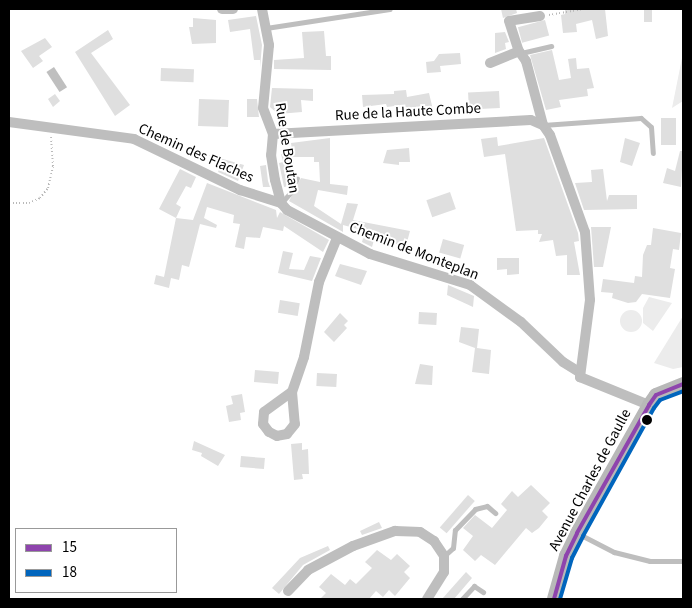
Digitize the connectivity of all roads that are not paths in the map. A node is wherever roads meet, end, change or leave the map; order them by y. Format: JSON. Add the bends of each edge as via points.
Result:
{"nodes":[{"id":1,"x":222,"y":9,"type":"edge"},
{"id":2,"x":233,"y":9,"type":"edge"},
{"id":3,"x":262,"y":9,"type":"edge"},
{"id":4,"x":390,"y":9,"type":"edge"},
{"id":5,"x":540,"y":16,"type":"road end"},
{"id":6,"x":266,"y":28,"type":"junction"},
{"id":7,"x":551,"y":46,"type":"dead end"},
{"id":8,"x":520,"y":52,"type":"junction"},
{"id":9,"x":490,"y":62,"type":"dead end"},
{"id":10,"x":9,"y":122,"type":"edge"},
{"id":11,"x":543,"y":125,"type":"junction"},
{"id":12,"x":273,"y":134,"type":"junction"},
{"id":13,"x":653,"y":153,"type":"dead end"},
{"id":14,"x":297,"y":178,"type":"dead end"},
{"id":15,"x":281,"y":203,"type":"junction"},
{"id":16,"x":337,"y":238,"type":"junction"},
{"id":17,"x":579,"y":372,"type":"junction"},
{"id":18,"x":683,"y":384,"type":"edge"},
{"id":19,"x":292,"y":392,"type":"dead end"},
{"id":20,"x":649,"y":405,"type":"junction"},
{"id":21,"x":495,"y":513,"type":"dead end"},
{"id":22,"x":577,"y":533,"type":"junction"},
{"id":23,"x":444,"y":556,"type":"junction"},
{"id":24,"x":683,"y":561,"type":"edge"},
{"id":25,"x":288,"y":591,"type":"dead end"},
{"id":26,"x":483,"y":592,"type":"dead end"},
{"id":27,"x":427,"y":599,"type":"edge"},
{"id":28,"x":462,"y":599,"type":"edge"},
{"id":29,"x":554,"y":599,"type":"edge"}],
"edges":[{"from":1,"to":2,"type":"street"},
{"from":3,"to":6,"type":"street","name":"Rue de Boutan"},
{"from":4,"to":6,"type":"lane"},
{"from":5,"to":8,"type":"street","via":[[509,21]]},
{"from":6,"to":12,"type":"street","name":"Rue de Boutan","via":[[269,45],[263,108]]},
{"from":7,"to":8,"type":"lane"},
{"from":8,"to":9,"type":"street"},
{"from":8,"to":11,"type":"street","via":[[526,61]]},
{"from":10,"to":15,"type":"street","name":"Chemin des Flaches","via":[[134,139],[240,190]]},
{"from":11,"to":12,"type":"street","name":"Rue de la Haute Combe","via":[[531,120]]},
{"from":11,"to":13,"type":"lane","via":[[640,118],[651,127]]},
{"from":11,"to":17,"type":"street","via":[[550,135],[585,232],[590,300]]},
{"from":12,"to":15,"type":"street","name":"Rue de Boutan","via":[[271,155]]},
{"from":14,"to":15,"type":"lane"},
{"from":15,"to":16,"type":"street","name":"Chemin de Monteplan","via":[[287,210]]},
{"from":16,"to":17,"type":"street","name":"Chemin de Monteplan","via":[[370,254],[470,285],[521,322]]},
{"from":16,"to":19,"type":"street","via":[[319,282],[304,357]]},
{"from":17,"to":20,"type":"street","name":"Chemin de Monteplan","via":[[584,381]]},
{"from":18,"to":20,"type":"street","via":[[656,395]]},
{"from":20,"to":22,"type":"street","name":"Avenue Charles de Gaulle"},
{"from":21,"to":23,"type":"lane","via":[[487,506],[475,509],[456,530],[453,548]]},
{"from":22,"to":24,"type":"lane","via":[[614,552],[650,562]]},
{"from":22,"to":29,"type":"street","name":"Avenue Charles de Gaulle","via":[[566,556]]},
{"from":23,"to":25,"type":"street","via":[[434,541],[420,532],[395,530],[353,546],[308,570]]},
{"from":23,"to":27,"type":"street","via":[[444,572]]},
{"from":26,"to":28,"type":"lane","via":[[474,586]]}]}
